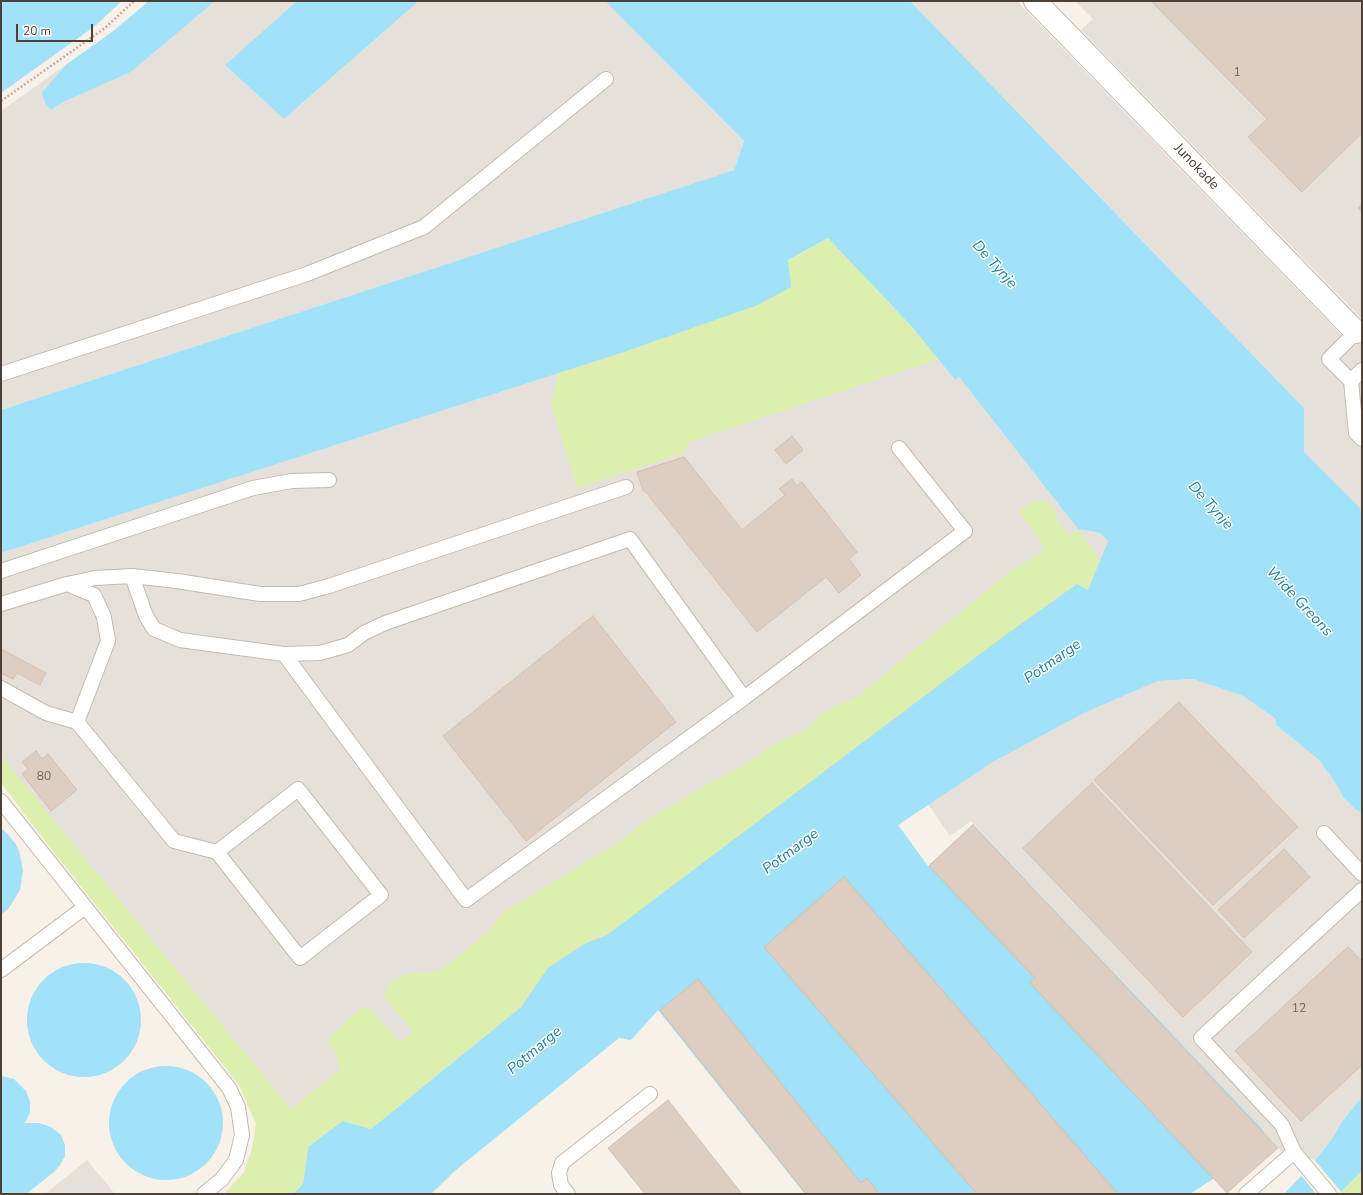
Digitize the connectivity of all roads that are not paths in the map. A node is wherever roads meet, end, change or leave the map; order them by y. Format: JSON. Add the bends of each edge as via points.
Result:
{"nodes":[{"id":1,"x":1035,"y":1,"type":"edge"},
{"id":2,"x":606,"y":79,"type":"dead end"},
{"id":3,"x":1356,"y":332,"type":"joint"},
{"id":4,"x":1362,"y":370,"type":"edge"},
{"id":5,"x":1,"y":374,"type":"edge"},
{"id":6,"x":1351,"y":381,"type":"junction"},
{"id":7,"x":1362,"y":439,"type":"edge"},
{"id":8,"x":899,"y":448,"type":"dead end"},
{"id":9,"x":329,"y":480,"type":"dead end"},
{"id":10,"x":626,"y":486,"type":"dead end"},
{"id":11,"x":1,"y":571,"type":"edge"},
{"id":12,"x":132,"y":576,"type":"junction"},
{"id":13,"x":67,"y":584,"type":"junction"},
{"id":14,"x":1,"y":604,"type":"edge"},
{"id":15,"x":284,"y":654,"type":"junction"},
{"id":16,"x":1,"y":688,"type":"edge"},
{"id":17,"x":744,"y":698,"type":"junction"},
{"id":18,"x":78,"y":722,"type":"junction"},
{"id":19,"x":1,"y":801,"type":"edge"},
{"id":20,"x":1324,"y":833,"type":"dead end"},
{"id":21,"x":217,"y":852,"type":"junction"},
{"id":22,"x":1362,"y":874,"type":"edge"},
{"id":23,"x":1362,"y":890,"type":"edge"},
{"id":24,"x":85,"y":907,"type":"junction"},
{"id":25,"x":1,"y":970,"type":"edge"},
{"id":26,"x":650,"y":1094,"type":"dead end"},
{"id":27,"x":1294,"y":1152,"type":"junction"},
{"id":28,"x":204,"y":1194,"type":"edge"},
{"id":29,"x":568,"y":1194,"type":"edge"},
{"id":30,"x":1246,"y":1194,"type":"edge"},
{"id":31,"x":1329,"y":1194,"type":"edge"}],
"edges":[{"from":1,"to":3,"type":"street","name":"Junokade"},
{"from":2,"to":5,"type":"lane","via":[[424,227],[306,274]]},
{"from":3,"to":6,"type":"lane","via":[[1329,359]]},
{"from":4,"to":6,"type":"lane"},
{"from":6,"to":7,"type":"lane","via":[[1356,433]]},
{"from":8,"to":17,"type":"lane","via":[[964,531]]},
{"from":9,"to":11,"type":"lane","via":[[292,481],[253,488]]},
{"from":10,"to":12,"type":"lane","via":[[329,586],[298,594],[260,594]]},
{"from":12,"to":13,"type":"lane","via":[[95,578]]},
{"from":12,"to":15,"type":"lane","via":[[146,616],[154,629],[180,640]]},
{"from":13,"to":14,"type":"lane"},
{"from":13,"to":18,"type":"lane","via":[[94,595],[104,617],[108,641]]},
{"from":15,"to":17,"type":"lane","via":[[320,653],[348,645],[385,623],[630,539]]},
{"from":15,"to":17,"type":"lane","via":[[466,900]]},
{"from":16,"to":18,"type":"lane","via":[[46,713]]},
{"from":18,"to":21,"type":"lane","via":[[174,842]]},
{"from":19,"to":24,"type":"lane"},
{"from":20,"to":22,"type":"lane"},
{"from":21,"to":21,"type":"lane","via":[[300,958],[381,895],[298,789]]},
{"from":23,"to":27,"type":"lane","via":[[1201,1038],[1282,1125]]},
{"from":24,"to":25,"type":"lane"},
{"from":24,"to":28,"type":"lane","via":[[229,1088],[238,1107],[242,1135],[236,1160],[222,1179]]},
{"from":26,"to":29,"type":"lane","via":[[562,1163],[559,1173],[561,1185]]},
{"from":27,"to":30,"type":"lane"},
{"from":27,"to":31,"type":"lane"}]}
